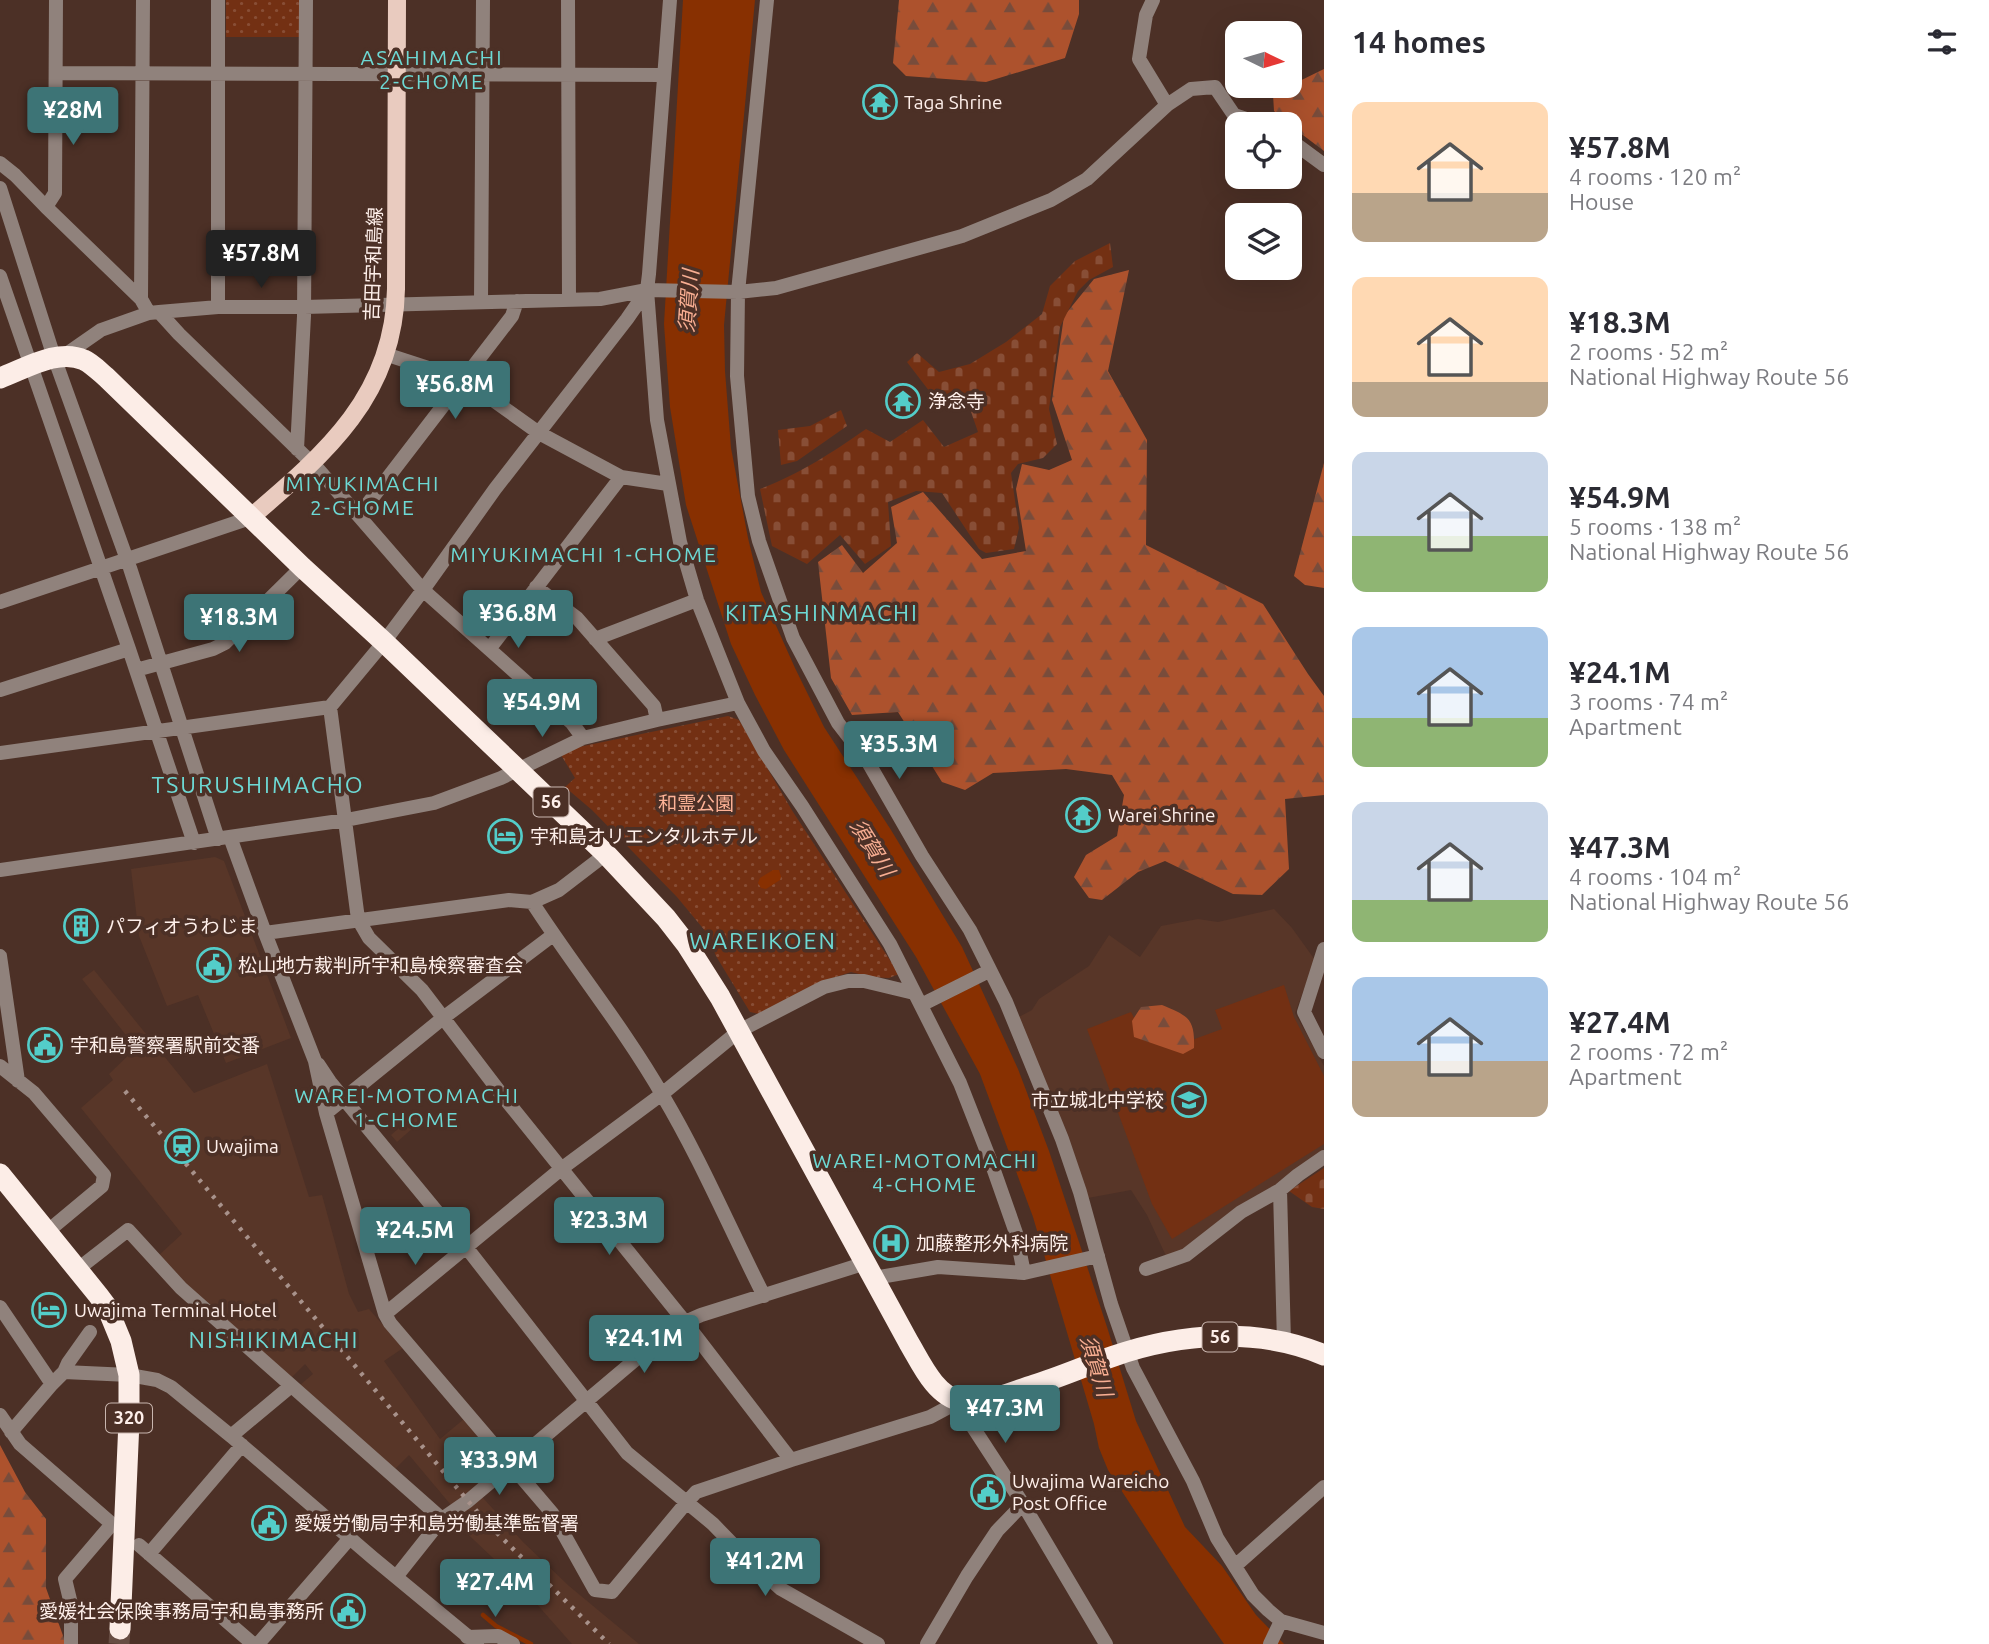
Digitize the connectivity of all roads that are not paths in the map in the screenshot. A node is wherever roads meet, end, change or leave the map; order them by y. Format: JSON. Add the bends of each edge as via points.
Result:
{"nodes":[{"id":1,"x":56,"y":0,"type":"edge"},
{"id":2,"x":143,"y":0,"type":"edge"},
{"id":3,"x":218,"y":0,"type":"edge"},
{"id":4,"x":306,"y":0,"type":"edge"},
{"id":5,"x":397,"y":0,"type":"edge"},
{"id":6,"x":483,"y":0,"type":"edge"},
{"id":7,"x":568,"y":0,"type":"edge"},
{"id":8,"x":670,"y":0,"type":"edge"},
{"id":9,"x":767,"y":0,"type":"edge"},
{"id":10,"x":776,"y":0,"type":"edge"},
{"id":11,"x":1153,"y":0,"type":"edge"},
{"id":12,"x":764,"y":31,"type":"junction"},
{"id":13,"x":56,"y":73,"type":"junction"},
{"id":14,"x":143,"y":73,"type":"junction"},
{"id":15,"x":218,"y":73,"type":"junction"},
{"id":16,"x":306,"y":73,"type":"junction"},
{"id":17,"x":397,"y":74,"type":"junction"},
{"id":18,"x":483,"y":75,"type":"junction"},
{"id":19,"x":567,"y":75,"type":"junction"},
{"id":20,"x":664,"y":75,"type":"junction"},
{"id":21,"x":1167,"y":106,"type":"junction"},
{"id":22,"x":1232,"y":112,"type":"edge"},
{"id":23,"x":1302,"y":149,"type":"edge"},
{"id":24,"x":0,"y":163,"type":"edge"},
{"id":25,"x":1324,"y":165,"type":"edge"},
{"id":26,"x":0,"y":188,"type":"edge"},
{"id":27,"x":46,"y":207,"type":"junction"},
{"id":28,"x":0,"y":276,"type":"edge"},
{"id":29,"x":652,"y":290,"type":"junction"},
{"id":30,"x":733,"y":292,"type":"junction"},
{"id":31,"x":141,"y":299,"type":"junction"},
{"id":32,"x":569,"y":299,"type":"junction"},
{"id":33,"x":517,"y":301,"type":"junction"},
{"id":34,"x":481,"y":302,"type":"junction"},
{"id":35,"x":396,"y":304,"type":"junction"},
{"id":36,"x":218,"y":307,"type":"junction"},
{"id":37,"x":304,"y":307,"type":"junction"},
{"id":38,"x":154,"y":313,"type":"junction"},
{"id":39,"x":384,"y":354,"type":"junction"},
{"id":40,"x":59,"y":356,"type":"junction"},
{"id":41,"x":30,"y":367,"type":"junction"},
{"id":42,"x":0,"y":378,"type":"edge"},
{"id":43,"x":466,"y":380,"type":"junction"},
{"id":44,"x":539,"y":433,"type":"junction"},
{"id":45,"x":297,"y":449,"type":"junction"},
{"id":46,"x":313,"y":464,"type":"junction"},
{"id":47,"x":621,"y":477,"type":"junction"},
{"id":48,"x":668,"y":484,"type":"junction"},
{"id":49,"x":358,"y":514,"type":"junction"},
{"id":50,"x":250,"y":518,"type":"junction"},
{"id":51,"x":127,"y":559,"type":"junction"},
{"id":52,"x":302,"y":567,"type":"junction"},
{"id":53,"x":101,"y":568,"type":"junction"},
{"id":54,"x":536,"y":587,"type":"junction"},
{"id":55,"x":423,"y":590,"type":"junction"},
{"id":56,"x":697,"y":600,"type":"junction"},
{"id":57,"x":0,"y":603,"type":"edge"},
{"id":58,"x":595,"y":639,"type":"junction"},
{"id":59,"x":384,"y":642,"type":"junction"},
{"id":60,"x":489,"y":648,"type":"junction"},
{"id":61,"x":129,"y":649,"type":"junction"},
{"id":62,"x":163,"y":664,"type":"junction"},
{"id":63,"x":136,"y":670,"type":"junction"},
{"id":64,"x":0,"y":690,"type":"edge"},
{"id":65,"x":738,"y":704,"type":"junction"},
{"id":66,"x":330,"y":707,"type":"junction"},
{"id":67,"x":657,"y":720,"type":"junction"},
{"id":68,"x":183,"y":728,"type":"junction"},
{"id":69,"x":156,"y":732,"type":"junction"},
{"id":70,"x":583,"y":738,"type":"junction"},
{"id":71,"x":0,"y":753,"type":"edge"},
{"id":72,"x":517,"y":771,"type":"junction"},
{"id":73,"x":346,"y":820,"type":"junction"},
{"id":74,"x":224,"y":838,"type":"junction"},
{"id":75,"x":194,"y":843,"type":"junction"},
{"id":76,"x":606,"y":854,"type":"junction"},
{"id":77,"x":0,"y":870,"type":"edge"},
{"id":78,"x":532,"y":902,"type":"junction"},
{"id":79,"x":358,"y":919,"type":"junction"},
{"id":80,"x":265,"y":933,"type":"junction"},
{"id":81,"x":553,"y":934,"type":"junction"},
{"id":82,"x":1324,"y":949,"type":"edge"},
{"id":83,"x":0,"y":956,"type":"edge"},
{"id":84,"x":984,"y":973,"type":"junction"},
{"id":85,"x":922,"y":1000,"type":"junction"},
{"id":86,"x":443,"y":1018,"type":"junction"},
{"id":87,"x":739,"y":1031,"type":"junction"},
{"id":88,"x":1324,"y":1052,"type":"edge"},
{"id":89,"x":315,"y":1061,"type":"junction"},
{"id":90,"x":0,"y":1066,"type":"edge"},
{"id":91,"x":18,"y":1081,"type":"junction"},
{"id":92,"x":662,"y":1094,"type":"junction"},
{"id":93,"x":345,"y":1099,"type":"junction"},
{"id":94,"x":326,"y":1113,"type":"junction"},
{"id":95,"x":1324,"y":1157,"type":"edge"},
{"id":96,"x":561,"y":1170,"type":"junction"},
{"id":97,"x":0,"y":1174,"type":"edge"},
{"id":98,"x":1280,"y":1190,"type":"junction"},
{"id":99,"x":48,"y":1231,"type":"junction"},
{"id":100,"x":466,"y":1247,"type":"junction"},
{"id":101,"x":1095,"y":1256,"type":"junction"},
{"id":102,"x":78,"y":1269,"type":"junction"},
{"id":103,"x":1146,"y":1269,"type":"dead end"},
{"id":104,"x":870,"y":1270,"type":"junction"},
{"id":105,"x":1030,"y":1272,"type":"junction"},
{"id":106,"x":764,"y":1296,"type":"junction"},
{"id":107,"x":0,"y":1307,"type":"edge"},
{"id":108,"x":385,"y":1314,"type":"junction"},
{"id":109,"x":685,"y":1322,"type":"junction"},
{"id":110,"x":90,"y":1332,"type":"dead end"},
{"id":111,"x":1284,"y":1342,"type":"junction"},
{"id":112,"x":1122,"y":1354,"type":"junction"},
{"id":113,"x":1324,"y":1355,"type":"edge"},
{"id":114,"x":64,"y":1372,"type":"junction"},
{"id":115,"x":129,"y":1375,"type":"junction"},
{"id":116,"x":52,"y":1384,"type":"junction"},
{"id":117,"x":291,"y":1386,"type":"junction"},
{"id":118,"x":586,"y":1401,"type":"junction"},
{"id":119,"x":960,"y":1401,"type":"junction"},
{"id":120,"x":0,"y":1415,"type":"edge"},
{"id":121,"x":10,"y":1432,"type":"junction"},
{"id":122,"x":237,"y":1440,"type":"junction"},
{"id":123,"x":791,"y":1460,"type":"junction"},
{"id":124,"x":510,"y":1465,"type":"junction"},
{"id":125,"x":1322,"y":1493,"type":"edge"},
{"id":126,"x":686,"y":1503,"type":"junction"},
{"id":127,"x":1023,"y":1504,"type":"junction"},
{"id":128,"x":442,"y":1520,"type":"junction"},
{"id":129,"x":350,"y":1538,"type":"junction"},
{"id":130,"x":1235,"y":1566,"type":"junction"},
{"id":131,"x":396,"y":1577,"type":"junction"},
{"id":132,"x":1280,"y":1625,"type":"junction"},
{"id":133,"x":120,"y":1629,"type":"tunnel mouth"},
{"id":134,"x":1324,"y":1633,"type":"edge"},
{"id":135,"x":472,"y":1640,"type":"edge"},
{"id":136,"x":71,"y":1644,"type":"edge"},
{"id":137,"x":256,"y":1644,"type":"edge"},
{"id":138,"x":513,"y":1644,"type":"edge"},
{"id":139,"x":878,"y":1644,"type":"edge"},
{"id":140,"x":927,"y":1644,"type":"edge"},
{"id":141,"x":1106,"y":1644,"type":"edge"},
{"id":142,"x":1270,"y":1644,"type":"edge"}],
"edges":[{"from":1,"to":13,"type":"street"},
{"from":2,"to":14,"type":"street"},
{"from":3,"to":15,"type":"street"},
{"from":4,"to":16,"type":"street"},
{"from":5,"to":17,"type":"main road","name":"吉田宇和島線"},
{"from":6,"to":18,"type":"street"},
{"from":7,"to":19,"type":"street"},
{"from":8,"to":20,"type":"street"},
{"from":9,"to":12,"type":"street"},
{"from":10,"to":12,"type":"street"},
{"from":11,"to":21,"type":"street","via":[[1139,59]]},
{"from":12,"to":30,"type":"street"},
{"from":13,"to":14,"type":"street"},
{"from":13,"to":27,"type":"street","via":[[55,193]]},
{"from":14,"to":15,"type":"street"},
{"from":14,"to":31,"type":"street"},
{"from":15,"to":16,"type":"street"},
{"from":15,"to":36,"type":"street"},
{"from":16,"to":17,"type":"street"},
{"from":16,"to":37,"type":"street"},
{"from":17,"to":18,"type":"street"},
{"from":17,"to":35,"type":"main road","name":"吉田宇和島線"},
{"from":18,"to":19,"type":"street"},
{"from":18,"to":34,"type":"street"},
{"from":19,"to":20,"type":"street"},
{"from":19,"to":32,"type":"street"},
{"from":20,"to":29,"type":"street","via":[[649,274]]},
{"from":21,"to":22,"type":"street","via":[[1191,89],[1215,86]]},
{"from":21,"to":30,"type":"street","via":[[1087,179],[1051,200],[962,236],[787,285]]},
{"from":23,"to":25,"type":"street"},
{"from":24,"to":27,"type":"street"},
{"from":26,"to":40,"type":"street"},
{"from":27,"to":31,"type":"street"},
{"from":28,"to":41,"type":"street"},
{"from":29,"to":30,"type":"street"},
{"from":29,"to":32,"type":"street"},
{"from":29,"to":44,"type":"street"},
{"from":29,"to":48,"type":"street","via":[[657,420]]},
{"from":30,"to":84,"type":"street","via":[[748,496],[793,638],[838,723],[868,762],[970,930]]},
{"from":31,"to":38,"type":"street"},
{"from":32,"to":33,"type":"street"},
{"from":33,"to":34,"type":"street"},
{"from":33,"to":43,"type":"street","via":[[512,316]]},
{"from":34,"to":35,"type":"street"},
{"from":35,"to":37,"type":"street"},
{"from":35,"to":39,"type":"main road","name":"吉田宇和島線"},
{"from":36,"to":37,"type":"street"},
{"from":36,"to":38,"type":"street"},
{"from":37,"to":45,"type":"street"},
{"from":38,"to":40,"type":"street","via":[[101,330]]},
{"from":38,"to":45,"type":"street"},
{"from":39,"to":43,"type":"street"},
{"from":39,"to":46,"type":"main road","name":"吉田宇和島線","via":[[366,399]]},
{"from":40,"to":41,"type":"highway"},
{"from":40,"to":50,"type":"highway","number":"56","via":[[85,360],[106,377]]},
{"from":40,"to":51,"type":"street"},
{"from":41,"to":42,"type":"highway"},
{"from":41,"to":53,"type":"street"},
{"from":43,"to":44,"type":"street"},
{"from":43,"to":49,"type":"street"},
{"from":44,"to":47,"type":"street"},
{"from":44,"to":55,"type":"street"},
{"from":45,"to":46,"type":"street"},
{"from":46,"to":49,"type":"street"},
{"from":46,"to":50,"type":"main road","name":"吉田宇和島線"},
{"from":47,"to":48,"type":"street"},
{"from":47,"to":54,"type":"street"},
{"from":48,"to":56,"type":"street"},
{"from":49,"to":55,"type":"street"},
{"from":50,"to":51,"type":"street"},
{"from":50,"to":52,"type":"highway","number":"56"},
{"from":51,"to":53,"type":"street"},
{"from":51,"to":62,"type":"street"},
{"from":52,"to":59,"type":"highway","number":"56"},
{"from":52,"to":62,"type":"street","via":[[225,643]]},
{"from":53,"to":57,"type":"street"},
{"from":53,"to":61,"type":"street"},
{"from":54,"to":58,"type":"street","via":[[577,618]]},
{"from":54,"to":60,"type":"street"},
{"from":55,"to":59,"type":"street"},
{"from":55,"to":60,"type":"street"},
{"from":56,"to":58,"type":"street"},
{"from":56,"to":65,"type":"street"},
{"from":58,"to":67,"type":"street","via":[[653,706]]},
{"from":59,"to":66,"type":"street"},
{"from":59,"to":72,"type":"highway","number":"56"},
{"from":60,"to":70,"type":"street"},
{"from":61,"to":63,"type":"street"},
{"from":61,"to":64,"type":"street"},
{"from":62,"to":63,"type":"street"},
{"from":62,"to":68,"type":"street"},
{"from":63,"to":69,"type":"street"},
{"from":65,"to":67,"type":"street"},
{"from":65,"to":85,"type":"street"},
{"from":66,"to":68,"type":"street"},
{"from":66,"to":73,"type":"street"},
{"from":67,"to":70,"type":"street"},
{"from":68,"to":69,"type":"street"},
{"from":68,"to":74,"type":"street"},
{"from":69,"to":71,"type":"street"},
{"from":69,"to":75,"type":"street"},
{"from":70,"to":72,"type":"street"},
{"from":72,"to":73,"type":"street","via":[[434,803]]},
{"from":72,"to":76,"type":"highway","number":"56"},
{"from":73,"to":74,"type":"street"},
{"from":73,"to":79,"type":"street"},
{"from":74,"to":75,"type":"street"},
{"from":74,"to":80,"type":"street"},
{"from":75,"to":77,"type":"street"},
{"from":76,"to":78,"type":"street","via":[[559,890]]},
{"from":76,"to":87,"type":"highway","number":"56","via":[[687,945]]},
{"from":78,"to":79,"type":"street","via":[[509,900]]},
{"from":78,"to":81,"type":"street"},
{"from":79,"to":80,"type":"street"},
{"from":79,"to":86,"type":"street","via":[[369,938],[422,990]]},
{"from":80,"to":89,"type":"street"},
{"from":81,"to":86,"type":"street"},
{"from":81,"to":92,"type":"street"},
{"from":82,"to":88,"type":"street","via":[[1304,1012]]},
{"from":83,"to":91,"type":"street"},
{"from":84,"to":85,"type":"street"},
{"from":84,"to":101,"type":"street","via":[[1011,1013],[1062,1139]]},
{"from":85,"to":87,"type":"street","via":[[864,981],[848,981],[824,988]]},
{"from":85,"to":105,"type":"street","via":[[991,1161]]},
{"from":86,"to":93,"type":"street"},
{"from":86,"to":96,"type":"street"},
{"from":87,"to":92,"type":"street"},
{"from":87,"to":104,"type":"highway","number":"56"},
{"from":89,"to":93,"type":"street"},
{"from":89,"to":94,"type":"street"},
{"from":90,"to":91,"type":"street"},
{"from":91,"to":99,"type":"street","via":[[42,1101],[104,1175],[102,1186]]},
{"from":92,"to":96,"type":"street"},
{"from":92,"to":106,"type":"street"},
{"from":93,"to":94,"type":"street"},
{"from":93,"to":100,"type":"street"},
{"from":94,"to":108,"type":"street"},
{"from":95,"to":98,"type":"street"},
{"from":96,"to":100,"type":"street"},
{"from":96,"to":109,"type":"street"},
{"from":97,"to":99,"type":"highway","number":"320"},
{"from":98,"to":103,"type":"street","via":[[1241,1212],[1186,1255]]},
{"from":98,"to":111,"type":"street"},
{"from":99,"to":102,"type":"highway","number":"320"},
{"from":100,"to":108,"type":"street"},
{"from":100,"to":118,"type":"street"},
{"from":101,"to":105,"type":"street"},
{"from":101,"to":112,"type":"street"},
{"from":102,"to":115,"type":"highway","number":"320","via":[[114,1324]]},
{"from":102,"to":117,"type":"street","via":[[128,1230],[181,1287]]},
{"from":104,"to":105,"type":"street"},
{"from":104,"to":106,"type":"street"},
{"from":104,"to":119,"type":"highway","number":"56","via":[[925,1371],[939,1389]]},
{"from":106,"to":109,"type":"street"},
{"from":107,"to":116,"type":"street"},
{"from":108,"to":124,"type":"street"},
{"from":109,"to":118,"type":"street"},
{"from":109,"to":123,"type":"street"},
{"from":110,"to":114,"type":"street"},
{"from":111,"to":112,"type":"highway","number":"56","via":[[1208,1337]]},
{"from":111,"to":113,"type":"highway","number":"56"},
{"from":112,"to":119,"type":"highway","number":"56","via":[[992,1398]]},
{"from":112,"to":130,"type":"street","via":[[1194,1481],[1217,1538]]},
{"from":114,"to":115,"type":"street"},
{"from":114,"to":116,"type":"street"},
{"from":115,"to":122,"type":"street","via":[[171,1387]]},
{"from":115,"to":133,"type":"highway","number":"320"},
{"from":116,"to":121,"type":"street"},
{"from":117,"to":122,"type":"street"},
{"from":117,"to":128,"type":"street"},
{"from":118,"to":124,"type":"street"},
{"from":118,"to":126,"type":"street","via":[[626,1453]]},
{"from":119,"to":123,"type":"street","via":[[923,1420]]},
{"from":119,"to":127,"type":"street"},
{"from":120,"to":121,"type":"street"},
{"from":121,"to":136,"type":"street","via":[[112,1524],[65,1579],[71,1604]]},
{"from":122,"to":129,"type":"street"},
{"from":122,"to":137,"type":"street","via":[[144,1550]]},
{"from":123,"to":126,"type":"street","via":[[696,1493]]},
{"from":124,"to":126,"type":"street","via":[[552,1513],[595,1591],[612,1592]]},
{"from":124,"to":128,"type":"street"},
{"from":125,"to":130,"type":"street"},
{"from":126,"to":139,"type":"street","via":[[782,1589]]},
{"from":127,"to":140,"type":"street","via":[[997,1531]]},
{"from":127,"to":141,"type":"street"},
{"from":128,"to":131,"type":"street"},
{"from":129,"to":131,"type":"street"},
{"from":129,"to":137,"type":"street"},
{"from":130,"to":132,"type":"street"},
{"from":131,"to":135,"type":"street"},
{"from":132,"to":134,"type":"street"},
{"from":132,"to":142,"type":"street"},
{"from":135,"to":138,"type":"street","via":[[498,1636]]}]}
